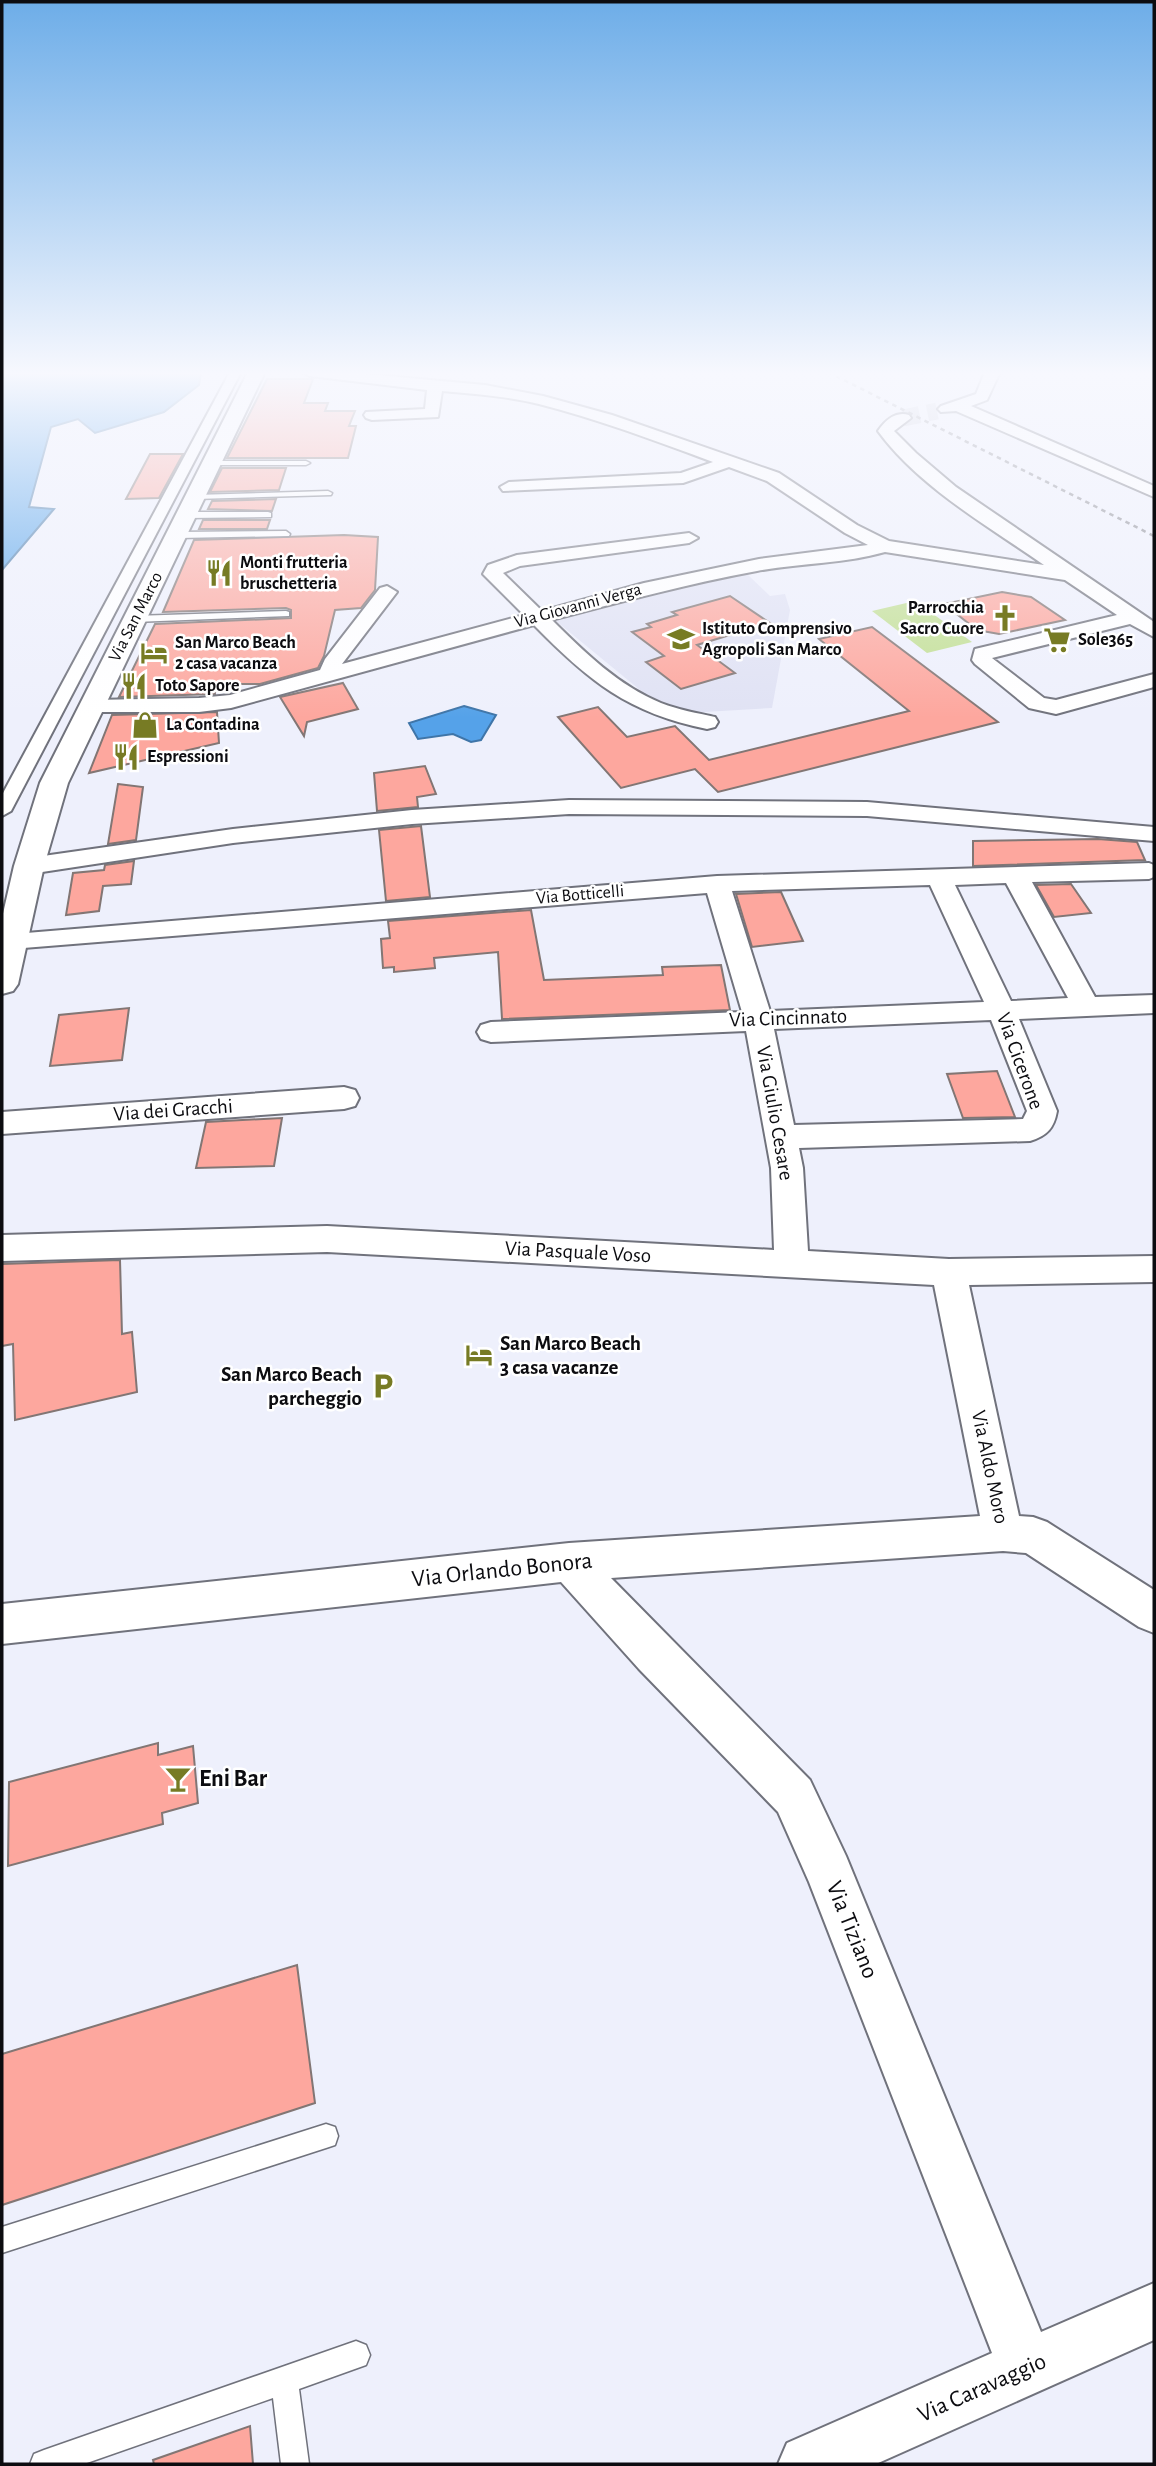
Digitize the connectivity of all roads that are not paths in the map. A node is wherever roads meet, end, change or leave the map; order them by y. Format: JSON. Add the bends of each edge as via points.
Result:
{"nodes":[{"id":1,"x":175,"y":487,"type":"edge"},
{"id":2,"x":201,"y":487,"type":"edge"},
{"id":3,"x":788,"y":487,"type":"edge"},
{"id":4,"x":945,"y":487,"type":"edge"},
{"id":5,"x":328,"y":493,"type":"dead end"},
{"id":6,"x":268,"y":515,"type":"dead end"},
{"id":7,"x":186,"y":516,"type":"junction"},
{"id":8,"x":286,"y":534,"type":"dead end"},
{"id":9,"x":689,"y":538,"type":"dead end"},
{"id":10,"x":884,"y":547,"type":"junction"},
{"id":11,"x":1069,"y":575,"type":"junction"},
{"id":12,"x":387,"y":592,"type":"dead end"},
{"id":13,"x":286,"y":614,"type":"dead end"},
{"id":14,"x":539,"y":616,"type":"junction"},
{"id":15,"x":1133,"y":617,"type":"junction"},
{"id":16,"x":135,"y":619,"type":"junction"},
{"id":17,"x":1154,"y":631,"type":"edge"},
{"id":18,"x":330,"y":675,"type":"junction"},
{"id":19,"x":1154,"y":680,"type":"edge"},
{"id":20,"x":92,"y":706,"type":"junction"},
{"id":21,"x":707,"y":722,"type":"dead end"},
{"id":22,"x":2,"y":811,"type":"edge"},
{"id":23,"x":1154,"y":834,"type":"edge"},
{"id":24,"x":29,"y":866,"type":"junction"},
{"id":25,"x":1149,"y":871,"type":"dead end"},
{"id":26,"x":1015,"y":875,"type":"junction"},
{"id":27,"x":939,"y":877,"type":"junction"},
{"id":28,"x":717,"y":884,"type":"junction"},
{"id":29,"x":11,"y":941,"type":"junction"},
{"id":30,"x":2,"y":984,"type":"edge"},
{"id":31,"x":1154,"y":1004,"type":"edge"},
{"id":32,"x":1086,"y":1006,"type":"junction"},
{"id":33,"x":1002,"y":1009,"type":"junction"},
{"id":34,"x":758,"y":1019,"type":"junction"},
{"id":35,"x":491,"y":1032,"type":"dead end"},
{"id":36,"x":344,"y":1098,"type":"dead end"},
{"id":37,"x":2,"y":1122,"type":"edge"},
{"id":38,"x":781,"y":1137,"type":"junction"},
{"id":39,"x":2,"y":1248,"type":"edge"},
{"id":40,"x":792,"y":1264,"type":"junction"},
{"id":41,"x":1154,"y":1269,"type":"edge"},
{"id":42,"x":949,"y":1272,"type":"junction"},
{"id":43,"x":1003,"y":1533,"type":"junction"},
{"id":44,"x":569,"y":1562,"type":"junction"},
{"id":45,"x":1154,"y":1612,"type":"edge"},
{"id":46,"x":2,"y":1624,"type":"edge"},
{"id":47,"x":326,"y":2136,"type":"dead end"},
{"id":48,"x":2,"y":2240,"type":"edge"},
{"id":49,"x":1154,"y":2311,"type":"edge"},
{"id":50,"x":356,"y":2355,"type":"dead end"},
{"id":51,"x":1027,"y":2369,"type":"junction"},
{"id":52,"x":284,"y":2380,"type":"junction"},
{"id":53,"x":44,"y":2464,"type":"edge"},
{"id":54,"x":295,"y":2464,"type":"edge"},
{"id":55,"x":808,"y":2464,"type":"edge"}],
"edges":[{"from":1,"to":22,"type":"street"},
{"from":2,"to":7,"type":"main road","name":"Via San Marco"},
{"from":3,"to":10,"type":"street"},
{"from":4,"to":11,"type":"street"},
{"from":5,"to":7,"type":"lane"},
{"from":6,"to":7,"type":"lane"},
{"from":7,"to":8,"type":"lane"},
{"from":7,"to":16,"type":"main road","name":"Via San Marco"},
{"from":9,"to":14,"type":"street","via":[[517,561],[495,569],[493,574]]},
{"from":10,"to":11,"type":"street","name":"Via Giovanni Verga"},
{"from":10,"to":14,"type":"street","name":"Via Giovanni Verga","via":[[701,576]]},
{"from":11,"to":15,"type":"street"},
{"from":12,"to":18,"type":"street","via":[[332,663]]},
{"from":13,"to":16,"type":"lane"},
{"from":14,"to":18,"type":"street","name":"Via Giovanni Verga"},
{"from":14,"to":21,"type":"street","via":[[622,691],[645,704]]},
{"from":15,"to":17,"type":"street"},
{"from":15,"to":19,"type":"street","via":[[982,653],[982,660],[1037,703],[1056,707]]},
{"from":16,"to":20,"type":"main road","name":"Via San Marco"},
{"from":18,"to":20,"type":"street","name":"Via Giovanni Verga","via":[[231,701]]},
{"from":20,"to":24,"type":"main road","name":"Via San Marco","via":[[54,783]]},
{"from":23,"to":24,"type":"street","via":[[867,809],[569,807],[412,817],[233,836]]},
{"from":24,"to":29,"type":"main road","name":"Via San Marco"},
{"from":25,"to":26,"type":"street","name":"Via Botticelli"},
{"from":26,"to":27,"type":"street","name":"Via Botticelli"},
{"from":26,"to":32,"type":"street"},
{"from":27,"to":28,"type":"street","name":"Via Botticelli"},
{"from":27,"to":33,"type":"street","name":"Via Cicerone"},
{"from":28,"to":29,"type":"street","name":"Via Botticelli"},
{"from":28,"to":34,"type":"street","name":"Via Giulio Cesare"},
{"from":29,"to":30,"type":"main road","name":"Via San Marco"},
{"from":31,"to":32,"type":"street","name":"Via Cincinnato"},
{"from":32,"to":33,"type":"street","name":"Via Cincinnato"},
{"from":33,"to":34,"type":"street","name":"Via Cincinnato"},
{"from":33,"to":38,"type":"street","name":"Via Cicerone","via":[[1042,1111],[1040,1122],[1030,1130]]},
{"from":34,"to":35,"type":"street","name":"Via Cincinnato"},
{"from":34,"to":38,"type":"street","name":"Via Giulio Cesare"},
{"from":36,"to":37,"type":"street","name":"Via dei Gracchi"},
{"from":38,"to":40,"type":"street","name":"Via Giulio Cesare"},
{"from":39,"to":40,"type":"street","name":"Via Pasquale Voso","via":[[327,1239]]},
{"from":40,"to":42,"type":"street","name":"Via Pasquale Voso"},
{"from":41,"to":42,"type":"street","name":"Via Pasquale Voso"},
{"from":42,"to":43,"type":"street","name":"Via Aldo Moro"},
{"from":43,"to":44,"type":"street","name":"Via Orlando Bonora"},
{"from":43,"to":45,"type":"street","name":"Via Aldo Moro","via":[[1033,1535]]},
{"from":44,"to":46,"type":"street","name":"Via Orlando Bonora"},
{"from":44,"to":51,"type":"street","name":"Via Tiziano","via":[[794,1796],[830,1873]]},
{"from":47,"to":48,"type":"lane"},
{"from":49,"to":51,"type":"street","name":"Via Caravaggio"},
{"from":50,"to":52,"type":"lane"},
{"from":51,"to":55,"type":"street","name":"Via Caravaggio"},
{"from":52,"to":53,"type":"lane"},
{"from":52,"to":54,"type":"lane"}]}
